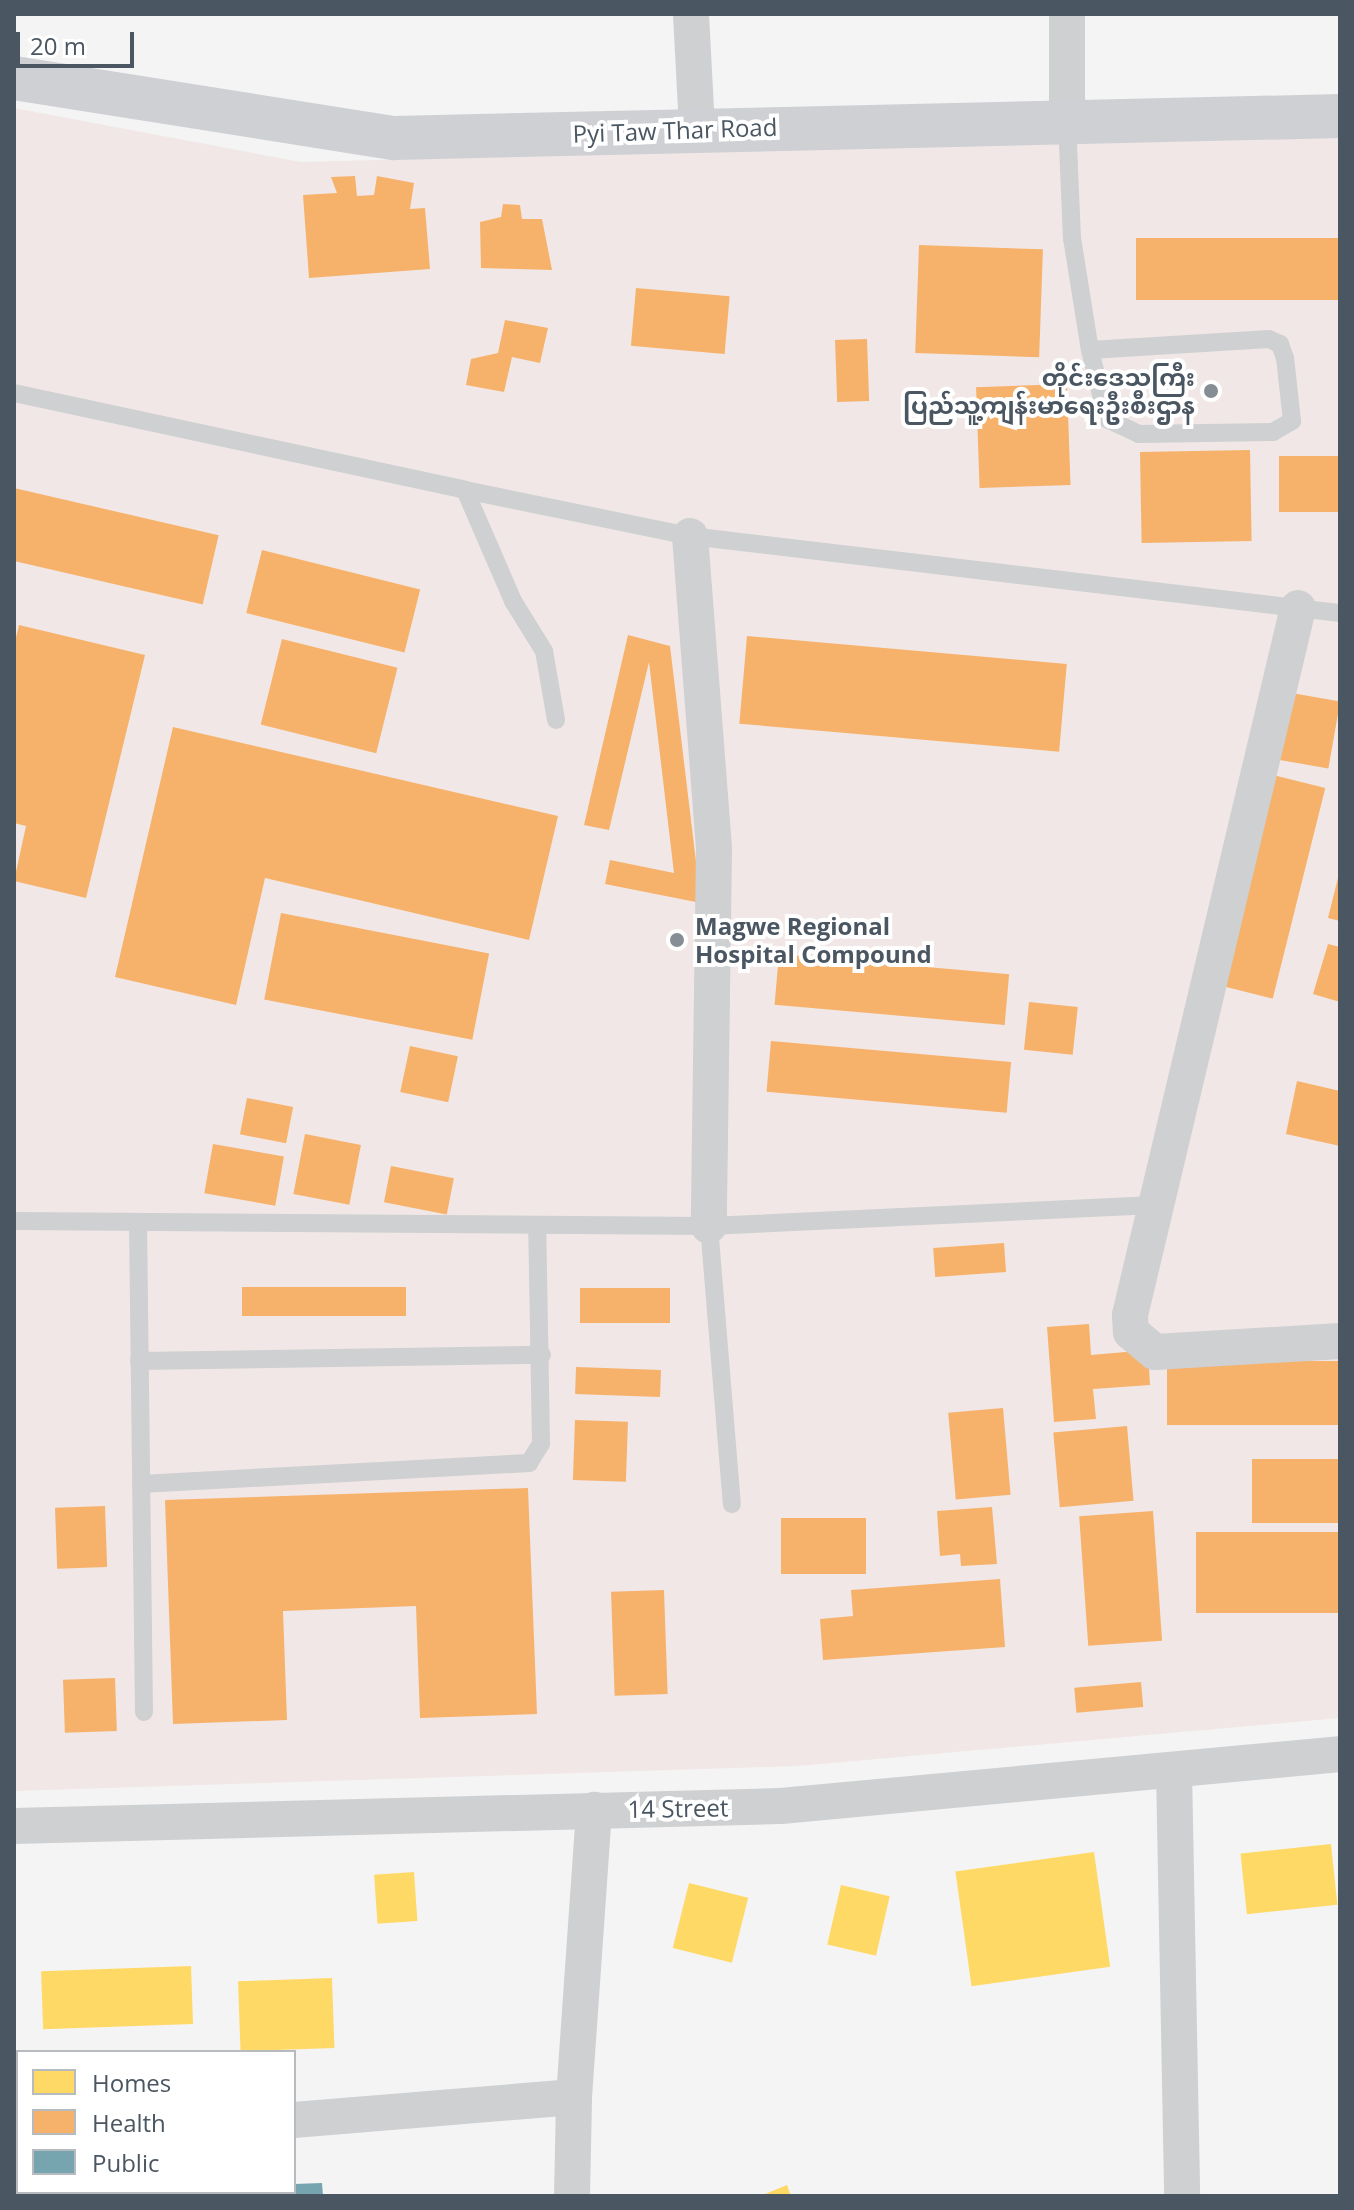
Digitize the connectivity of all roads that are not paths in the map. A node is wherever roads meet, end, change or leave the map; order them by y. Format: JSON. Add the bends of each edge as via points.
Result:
{"nodes":[{"id":1,"x":691,"y":14,"type":"edge"},
{"id":2,"x":1067,"y":14,"type":"edge"},
{"id":3,"x":14,"y":78,"type":"edge"},
{"id":4,"x":1340,"y":116,"type":"edge"},
{"id":5,"x":1067,"y":120,"type":"junction"},
{"id":6,"x":697,"y":129,"type":"junction"},
{"id":7,"x":1090,"y":350,"type":"junction"},
{"id":8,"x":14,"y":393,"type":"edge"},
{"id":9,"x":465,"y":490,"type":"junction"},
{"id":10,"x":690,"y":536,"type":"junction"},
{"id":11,"x":1298,"y":608,"type":"junction"},
{"id":12,"x":1340,"y":613,"type":"edge"},
{"id":13,"x":556,"y":720,"type":"dead end"},
{"id":14,"x":1155,"y":1205,"type":"junction"},
{"id":15,"x":14,"y":1221,"type":"edge"},
{"id":16,"x":138,"y":1222,"type":"junction"},
{"id":17,"x":537,"y":1225,"type":"junction"},
{"id":18,"x":709,"y":1226,"type":"junction"},
{"id":19,"x":1340,"y":1341,"type":"edge"},
{"id":20,"x":542,"y":1355,"type":"junction"},
{"id":21,"x":139,"y":1361,"type":"junction"},
{"id":22,"x":141,"y":1484,"type":"junction"},
{"id":23,"x":732,"y":1504,"type":"dead end"},
{"id":24,"x":144,"y":1712,"type":"dead end"},
{"id":25,"x":1340,"y":1754,"type":"edge"},
{"id":26,"x":1174,"y":1770,"type":"junction"},
{"id":27,"x":594,"y":1810,"type":"junction"},
{"id":28,"x":14,"y":1826,"type":"edge"},
{"id":29,"x":574,"y":2097,"type":"junction"},
{"id":30,"x":296,"y":2120,"type":"edge"},
{"id":31,"x":572,"y":2196,"type":"edge"},
{"id":32,"x":1182,"y":2196,"type":"edge"}],
"edges":[{"from":1,"to":6,"type":"street"},
{"from":2,"to":5,"type":"street"},
{"from":3,"to":6,"type":"street","name":"Pyi Taw Thar Road","via":[[394,138]]},
{"from":4,"to":5,"type":"street","name":"Pyi Taw Thar Road"},
{"from":5,"to":6,"type":"street","name":"Pyi Taw Thar Road"},
{"from":5,"to":7,"type":"lane","via":[[1072,238]]},
{"from":7,"to":7,"type":"lane","via":[[1269,339],[1280,344],[1285,358],[1292,421],[1273,432],[1139,434],[1119,429],[1107,419]]},
{"from":8,"to":9,"type":"lane"},
{"from":9,"to":10,"type":"lane"},
{"from":9,"to":13,"type":"lane","via":[[513,601],[544,651]]},
{"from":10,"to":11,"type":"lane"},
{"from":10,"to":18,"type":"street","via":[[714,849]]},
{"from":11,"to":12,"type":"lane"},
{"from":11,"to":14,"type":"street"},
{"from":14,"to":18,"type":"lane"},
{"from":14,"to":19,"type":"street","via":[[1130,1315],[1131,1332],[1155,1352]]},
{"from":15,"to":16,"type":"lane"},
{"from":16,"to":17,"type":"lane"},
{"from":16,"to":21,"type":"lane"},
{"from":17,"to":18,"type":"lane"},
{"from":17,"to":20,"type":"lane"},
{"from":18,"to":23,"type":"lane"},
{"from":20,"to":21,"type":"lane"},
{"from":20,"to":22,"type":"lane","via":[[541,1444],[529,1463]]},
{"from":21,"to":22,"type":"lane"},
{"from":22,"to":24,"type":"lane"},
{"from":25,"to":26,"type":"street","name":"14 Street"},
{"from":26,"to":27,"type":"street","name":"14 Street","via":[[781,1806]]},
{"from":26,"to":32,"type":"street"},
{"from":27,"to":28,"type":"street","name":"14 Street"},
{"from":27,"to":29,"type":"street"},
{"from":29,"to":30,"type":"street"},
{"from":29,"to":31,"type":"street"}]}
